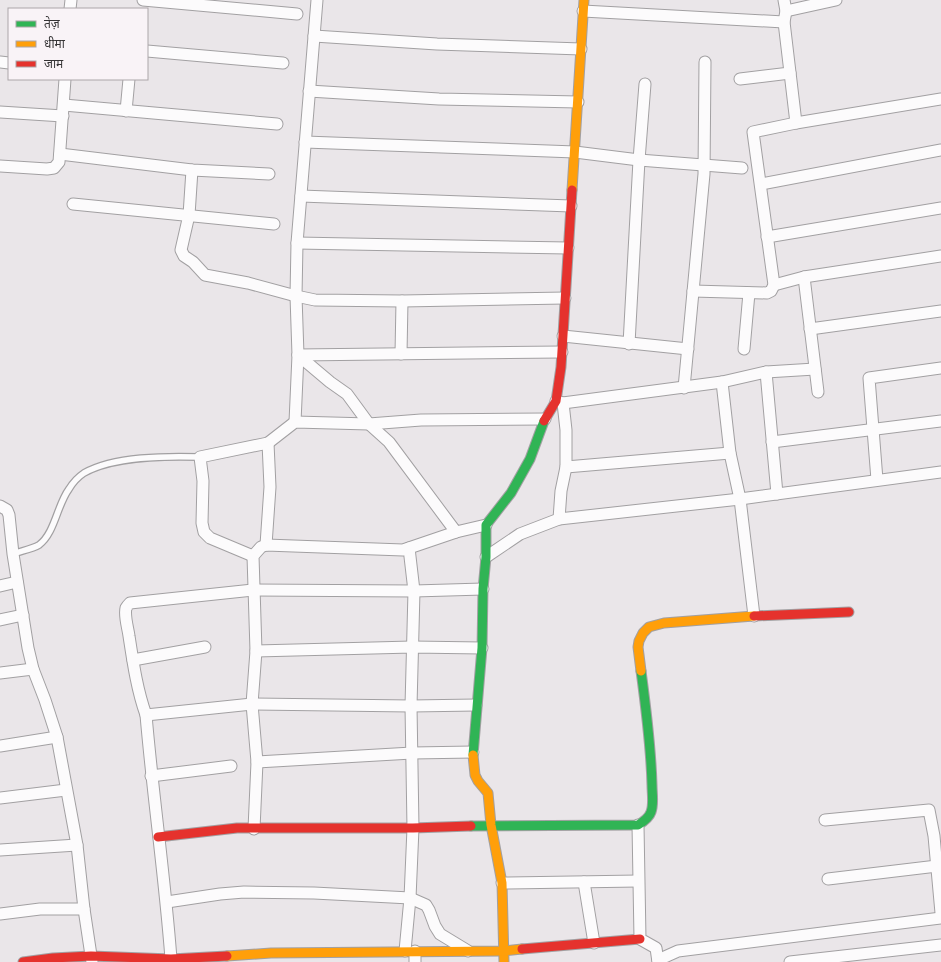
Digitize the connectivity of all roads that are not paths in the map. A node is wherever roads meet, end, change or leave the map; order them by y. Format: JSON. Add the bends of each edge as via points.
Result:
{"nodes":[{"id":1,"x":143,"y":0,"type":"edge"},
{"id":2,"x":317,"y":0,"type":"edge"},
{"id":3,"x":836,"y":0,"type":"edge"},
{"id":4,"x":584,"y":5,"type":"edge"},
{"id":5,"x":785,"y":11,"type":"edge"},
{"id":6,"x":297,"y":14,"type":"dead end"},
{"id":7,"x":314,"y":36,"type":"junction"},
{"id":8,"x":581,"y":50,"type":"junction"},
{"id":9,"x":148,"y":51,"type":"edge"},
{"id":10,"x":705,"y":62,"type":"dead end"},
{"id":11,"x":283,"y":63,"type":"dead end"},
{"id":12,"x":790,"y":73,"type":"junction"},
{"id":13,"x":740,"y":79,"type":"dead end"},
{"id":14,"x":65,"y":80,"type":"edge"},
{"id":15,"x":129,"y":80,"type":"edge"},
{"id":16,"x":645,"y":84,"type":"dead end"},
{"id":17,"x":309,"y":91,"type":"junction"},
{"id":18,"x":941,"y":99,"type":"edge"},
{"id":19,"x":578,"y":102,"type":"junction"},
{"id":20,"x":63,"y":111,"type":"junction"},
{"id":21,"x":126,"y":111,"type":"junction"},
{"id":22,"x":0,"y":112,"type":"edge"},
{"id":23,"x":796,"y":123,"type":"junction"},
{"id":24,"x":277,"y":124,"type":"dead end"},
{"id":25,"x":305,"y":142,"type":"junction"},
{"id":26,"x":941,"y":150,"type":"edge"},
{"id":27,"x":575,"y":152,"type":"junction"},
{"id":28,"x":60,"y":154,"type":"junction"},
{"id":29,"x":639,"y":160,"type":"junction"},
{"id":30,"x":704,"y":165,"type":"junction"},
{"id":31,"x":0,"y":166,"type":"edge"},
{"id":32,"x":742,"y":168,"type":"dead end"},
{"id":33,"x":192,"y":170,"type":"junction"},
{"id":34,"x":268,"y":174,"type":"dead end"},
{"id":35,"x":761,"y":184,"type":"junction"},
{"id":36,"x":301,"y":196,"type":"junction"},
{"id":37,"x":73,"y":204,"type":"dead end"},
{"id":38,"x":571,"y":206,"type":"junction"},
{"id":39,"x":941,"y":208,"type":"edge"},
{"id":40,"x":189,"y":215,"type":"junction"},
{"id":41,"x":274,"y":224,"type":"dead end"},
{"id":42,"x":767,"y":237,"type":"junction"},
{"id":43,"x":297,"y":242,"type":"junction"},
{"id":44,"x":568,"y":248,"type":"junction"},
{"id":45,"x":941,"y":256,"type":"edge"},
{"id":46,"x":804,"y":277,"type":"junction"},
{"id":47,"x":774,"y":285,"type":"junction"},
{"id":48,"x":693,"y":291,"type":"junction"},
{"id":49,"x":749,"y":293,"type":"junction"},
{"id":50,"x":296,"y":296,"type":"junction"},
{"id":51,"x":565,"y":298,"type":"junction"},
{"id":52,"x":402,"y":301,"type":"junction"},
{"id":53,"x":941,"y":311,"type":"edge"},
{"id":54,"x":810,"y":329,"type":"junction"},
{"id":55,"x":563,"y":336,"type":"junction"},
{"id":56,"x":629,"y":344,"type":"junction"},
{"id":57,"x":688,"y":349,"type":"junction"},
{"id":58,"x":744,"y":349,"type":"dead end"},
{"id":59,"x":562,"y":352,"type":"junction"},
{"id":60,"x":401,"y":354,"type":"junction"},
{"id":61,"x":298,"y":355,"type":"junction"},
{"id":62,"x":941,"y":368,"type":"edge"},
{"id":63,"x":815,"y":369,"type":"junction"},
{"id":64,"x":766,"y":372,"type":"junction"},
{"id":65,"x":722,"y":382,"type":"junction"},
{"id":66,"x":684,"y":388,"type":"junction"},
{"id":67,"x":818,"y":392,"type":"dead end"},
{"id":68,"x":560,"y":402,"type":"junction"},
{"id":69,"x":545,"y":419,"type":"junction"},
{"id":70,"x":941,"y":421,"type":"edge"},
{"id":71,"x":296,"y":422,"type":"junction"},
{"id":72,"x":369,"y":424,"type":"junction"},
{"id":73,"x":873,"y":429,"type":"junction"},
{"id":74,"x":772,"y":442,"type":"junction"},
{"id":75,"x":268,"y":443,"type":"junction"},
{"id":76,"x":730,"y":453,"type":"junction"},
{"id":77,"x":200,"y":457,"type":"junction"},
{"id":78,"x":566,"y":467,"type":"junction"},
{"id":79,"x":941,"y":472,"type":"edge"},
{"id":80,"x":877,"y":480,"type":"junction"},
{"id":81,"x":777,"y":494,"type":"junction"},
{"id":82,"x":740,"y":499,"type":"junction"},
{"id":83,"x":0,"y":506,"type":"edge"},
{"id":84,"x":559,"y":519,"type":"junction"},
{"id":85,"x":486,"y":525,"type":"junction"},
{"id":86,"x":456,"y":532,"type":"junction"},
{"id":87,"x":266,"y":545,"type":"junction"},
{"id":88,"x":409,"y":548,"type":"junction"},
{"id":89,"x":13,"y":554,"type":"junction"},
{"id":90,"x":253,"y":556,"type":"junction"},
{"id":91,"x":486,"y":556,"type":"junction"},
{"id":92,"x":17,"y":582,"type":"junction"},
{"id":93,"x":0,"y":586,"type":"edge"},
{"id":94,"x":483,"y":589,"type":"junction"},
{"id":95,"x":253,"y":590,"type":"junction"},
{"id":96,"x":414,"y":591,"type":"junction"},
{"id":97,"x":849,"y":612,"type":"dead end"},
{"id":98,"x":23,"y":615,"type":"junction"},
{"id":99,"x":754,"y":616,"type":"junction"},
{"id":100,"x":0,"y":620,"type":"edge"},
{"id":101,"x":205,"y":647,"type":"dead end"},
{"id":102,"x":412,"y":647,"type":"junction"},
{"id":103,"x":482,"y":648,"type":"junction"},
{"id":104,"x":256,"y":651,"type":"junction"},
{"id":105,"x":133,"y":660,"type":"junction"},
{"id":106,"x":33,"y":670,"type":"junction"},
{"id":107,"x":0,"y":673,"type":"edge"},
{"id":108,"x":252,"y":704,"type":"junction"},
{"id":109,"x":476,"y":704,"type":"junction"},
{"id":110,"x":411,"y":706,"type":"junction"},
{"id":111,"x":146,"y":715,"type":"junction"},
{"id":112,"x":57,"y":737,"type":"junction"},
{"id":113,"x":0,"y":746,"type":"edge"},
{"id":114,"x":472,"y":752,"type":"junction"},
{"id":115,"x":412,"y":753,"type":"junction"},
{"id":116,"x":257,"y":762,"type":"junction"},
{"id":117,"x":231,"y":766,"type":"dead end"},
{"id":118,"x":151,"y":776,"type":"junction"},
{"id":119,"x":66,"y":790,"type":"junction"},
{"id":120,"x":0,"y":798,"type":"edge"},
{"id":121,"x":825,"y":820,"type":"dead end"},
{"id":122,"x":491,"y":825,"type":"junction"},
{"id":123,"x":638,"y":825,"type":"junction"},
{"id":124,"x":413,"y":828,"type":"junction"},
{"id":125,"x":254,"y":829,"type":"junction"},
{"id":126,"x":158,"y":837,"type":"junction"},
{"id":127,"x":77,"y":845,"type":"junction"},
{"id":128,"x":0,"y":850,"type":"edge"},
{"id":129,"x":937,"y":866,"type":"junction"},
{"id":130,"x":828,"y":879,"type":"dead end"},
{"id":131,"x":638,"y":881,"type":"junction"},
{"id":132,"x":584,"y":882,"type":"junction"},
{"id":133,"x":502,"y":884,"type":"junction"},
{"id":134,"x":410,"y":898,"type":"junction"},
{"id":135,"x":167,"y":902,"type":"junction"},
{"id":136,"x":84,"y":908,"type":"junction"},
{"id":137,"x":0,"y":914,"type":"edge"},
{"id":138,"x":941,"y":914,"type":"edge"},
{"id":139,"x":941,"y":918,"type":"edge"},
{"id":140,"x":640,"y":939,"type":"junction"},
{"id":141,"x":594,"y":943,"type":"junction"},
{"id":142,"x":941,"y":945,"type":"edge"},
{"id":143,"x":468,"y":951,"type":"junction"},
{"id":144,"x":504,"y":951,"type":"junction"},
{"id":145,"x":411,"y":955,"type":"edge"},
{"id":146,"x":353,"y":957,"type":"edge"},
{"id":147,"x":92,"y":959,"type":"edge"},
{"id":148,"x":171,"y":959,"type":"junction"},
{"id":149,"x":203,"y":960,"type":"edge"},
{"id":150,"x":659,"y":961,"type":"edge"},
{"id":151,"x":23,"y":962,"type":"edge"},
{"id":152,"x":504,"y":962,"type":"edge"},
{"id":153,"x":790,"y":962,"type":"edge"}],
"edges":[{"from":1,"to":6,"type":"street"},
{"from":2,"to":7,"type":"street"},
{"from":3,"to":5,"type":"street"},
{"from":4,"to":5,"type":"street"},
{"from":4,"to":8,"type":"street"},
{"from":5,"to":12,"type":"street"},
{"from":7,"to":8,"type":"street"},
{"from":7,"to":17,"type":"street"},
{"from":8,"to":19,"type":"street"},
{"from":9,"to":11,"type":"street"},
{"from":10,"to":30,"type":"street"},
{"from":12,"to":13,"type":"street"},
{"from":12,"to":23,"type":"street"},
{"from":14,"to":20,"type":"street"},
{"from":15,"to":21,"type":"street"},
{"from":16,"to":29,"type":"street"},
{"from":17,"to":19,"type":"street","via":[[439,99]]},
{"from":17,"to":25,"type":"street"},
{"from":18,"to":23,"type":"street"},
{"from":19,"to":27,"type":"street"},
{"from":20,"to":21,"type":"street"},
{"from":20,"to":22,"type":"street"},
{"from":20,"to":28,"type":"street"},
{"from":21,"to":24,"type":"street"},
{"from":23,"to":35,"type":"street","via":[[753,132]]},
{"from":25,"to":27,"type":"street"},
{"from":25,"to":36,"type":"street"},
{"from":26,"to":35,"type":"street"},
{"from":27,"to":29,"type":"street"},
{"from":27,"to":38,"type":"street"},
{"from":28,"to":31,"type":"street","via":[[59,162],[54,168]]},
{"from":28,"to":33,"type":"street"},
{"from":29,"to":30,"type":"street"},
{"from":29,"to":56,"type":"street"},
{"from":30,"to":32,"type":"street"},
{"from":30,"to":48,"type":"street"},
{"from":33,"to":34,"type":"street"},
{"from":33,"to":40,"type":"street"},
{"from":35,"to":42,"type":"street"},
{"from":36,"to":38,"type":"street"},
{"from":36,"to":43,"type":"street"},
{"from":37,"to":40,"type":"street"},
{"from":38,"to":44,"type":"street"},
{"from":39,"to":42,"type":"street"},
{"from":40,"to":41,"type":"street"},
{"from":40,"to":50,"type":"street","via":[[181,250],[205,275]]},
{"from":42,"to":47,"type":"street"},
{"from":43,"to":44,"type":"street"},
{"from":43,"to":50,"type":"street"},
{"from":44,"to":51,"type":"street"},
{"from":45,"to":46,"type":"street"},
{"from":46,"to":47,"type":"street"},
{"from":46,"to":54,"type":"street"},
{"from":47,"to":49,"type":"street","via":[[767,293]]},
{"from":48,"to":49,"type":"street"},
{"from":48,"to":57,"type":"street"},
{"from":49,"to":58,"type":"street"},
{"from":50,"to":52,"type":"street","via":[[315,300]]},
{"from":50,"to":61,"type":"street"},
{"from":51,"to":52,"type":"street"},
{"from":51,"to":55,"type":"street"},
{"from":52,"to":60,"type":"street"},
{"from":53,"to":54,"type":"street"},
{"from":54,"to":63,"type":"street"},
{"from":55,"to":56,"type":"street"},
{"from":55,"to":59,"type":"street"},
{"from":56,"to":57,"type":"street"},
{"from":57,"to":66,"type":"street"},
{"from":59,"to":60,"type":"street"},
{"from":59,"to":68,"type":"street"},
{"from":60,"to":61,"type":"street"},
{"from":61,"to":71,"type":"street"},
{"from":61,"to":72,"type":"street","via":[[347,394]]},
{"from":62,"to":73,"type":"street","via":[[869,378]]},
{"from":63,"to":64,"type":"street"},
{"from":63,"to":67,"type":"street"},
{"from":64,"to":65,"type":"street"},
{"from":64,"to":74,"type":"street"},
{"from":65,"to":66,"type":"street"},
{"from":65,"to":76,"type":"street"},
{"from":66,"to":68,"type":"street"},
{"from":68,"to":69,"type":"street"},
{"from":68,"to":78,"type":"street","via":[[566,430]]},
{"from":69,"to":72,"type":"street","via":[[420,420]]},
{"from":69,"to":85,"type":"street","via":[[530,459],[511,493]]},
{"from":70,"to":73,"type":"street"},
{"from":71,"to":72,"type":"street"},
{"from":71,"to":75,"type":"street"},
{"from":72,"to":86,"type":"street","via":[[389,442]]},
{"from":73,"to":74,"type":"street"},
{"from":73,"to":80,"type":"street"},
{"from":74,"to":81,"type":"street"},
{"from":75,"to":77,"type":"street"},
{"from":75,"to":87,"type":"street","via":[[270,487]]},
{"from":76,"to":78,"type":"street"},
{"from":76,"to":82,"type":"street"},
{"from":77,"to":89,"type":"lane","via":[[176,456],[120,461],[98,466],[82,474],[68,489],[48,535],[38,545]]},
{"from":77,"to":90,"type":"street","via":[[204,532],[210,538]]},
{"from":78,"to":84,"type":"street"},
{"from":79,"to":80,"type":"street"},
{"from":80,"to":81,"type":"street"},
{"from":81,"to":82,"type":"street"},
{"from":82,"to":84,"type":"street"},
{"from":82,"to":99,"type":"street"},
{"from":83,"to":89,"type":"street","via":[[7,510],[9,515]]},
{"from":84,"to":91,"type":"street","via":[[520,534]]},
{"from":85,"to":86,"type":"street"},
{"from":85,"to":91,"type":"street"},
{"from":86,"to":88,"type":"street"},
{"from":87,"to":88,"type":"street","via":[[390,550]]},
{"from":87,"to":90,"type":"street"},
{"from":88,"to":96,"type":"street"},
{"from":89,"to":92,"type":"street"},
{"from":90,"to":95,"type":"street"},
{"from":91,"to":94,"type":"street"},
{"from":92,"to":93,"type":"street"},
{"from":92,"to":98,"type":"street"},
{"from":94,"to":96,"type":"street"},
{"from":94,"to":103,"type":"street"},
{"from":95,"to":96,"type":"street"},
{"from":95,"to":104,"type":"street"},
{"from":95,"to":105,"type":"street","via":[[130,603],[126,610]]},
{"from":96,"to":102,"type":"street"},
{"from":97,"to":99,"type":"street"},
{"from":98,"to":100,"type":"street"},
{"from":98,"to":106,"type":"street"},
{"from":99,"to":123,"type":"street","via":[[657,624],[644,631],[638,638],[652,775],[650,815]]},
{"from":101,"to":105,"type":"street"},
{"from":102,"to":103,"type":"street"},
{"from":102,"to":104,"type":"street"},
{"from":102,"to":110,"type":"street"},
{"from":103,"to":109,"type":"street"},
{"from":104,"to":108,"type":"street"},
{"from":105,"to":111,"type":"street"},
{"from":106,"to":107,"type":"street"},
{"from":106,"to":112,"type":"street"},
{"from":108,"to":110,"type":"street"},
{"from":108,"to":111,"type":"street"},
{"from":108,"to":116,"type":"street"},
{"from":109,"to":110,"type":"street"},
{"from":109,"to":114,"type":"street"},
{"from":110,"to":115,"type":"street"},
{"from":111,"to":118,"type":"street"},
{"from":112,"to":113,"type":"street"},
{"from":112,"to":119,"type":"street"},
{"from":114,"to":115,"type":"street"},
{"from":114,"to":122,"type":"street","via":[[475,774],[488,793]]},
{"from":115,"to":116,"type":"street"},
{"from":115,"to":124,"type":"street"},
{"from":116,"to":125,"type":"street"},
{"from":117,"to":118,"type":"street"},
{"from":118,"to":126,"type":"street"},
{"from":119,"to":120,"type":"street"},
{"from":119,"to":127,"type":"street"},
{"from":121,"to":129,"type":"street","via":[[929,810]]},
{"from":122,"to":123,"type":"street"},
{"from":122,"to":124,"type":"street"},
{"from":122,"to":133,"type":"street"},
{"from":123,"to":131,"type":"street"},
{"from":124,"to":125,"type":"street"},
{"from":124,"to":134,"type":"street"},
{"from":125,"to":126,"type":"street","via":[[237,828]]},
{"from":126,"to":135,"type":"street"},
{"from":127,"to":128,"type":"street"},
{"from":127,"to":136,"type":"street"},
{"from":129,"to":130,"type":"street"},
{"from":129,"to":138,"type":"street"},
{"from":131,"to":132,"type":"street"},
{"from":131,"to":140,"type":"street"},
{"from":132,"to":133,"type":"street"},
{"from":132,"to":141,"type":"street"},
{"from":133,"to":144,"type":"street"},
{"from":134,"to":135,"type":"street","via":[[244,892]]},
{"from":134,"to":143,"type":"street","via":[[426,905],[440,934]]},
{"from":134,"to":145,"type":"street"},
{"from":135,"to":148,"type":"street"},
{"from":136,"to":137,"type":"street","via":[[40,909]]},
{"from":136,"to":147,"type":"street"},
{"from":139,"to":150,"type":"street","via":[[678,951]]},
{"from":140,"to":141,"type":"street"},
{"from":140,"to":150,"type":"street","via":[[656,948]]},
{"from":141,"to":144,"type":"street"},
{"from":142,"to":153,"type":"street"},
{"from":143,"to":144,"type":"street"},
{"from":143,"to":145,"type":"street"},
{"from":144,"to":152,"type":"street"},
{"from":145,"to":146,"type":"street"},
{"from":146,"to":149,"type":"street","via":[[271,953]]},
{"from":147,"to":148,"type":"street"},
{"from":147,"to":151,"type":"street","via":[[53,958]]},
{"from":148,"to":149,"type":"street"}]}
